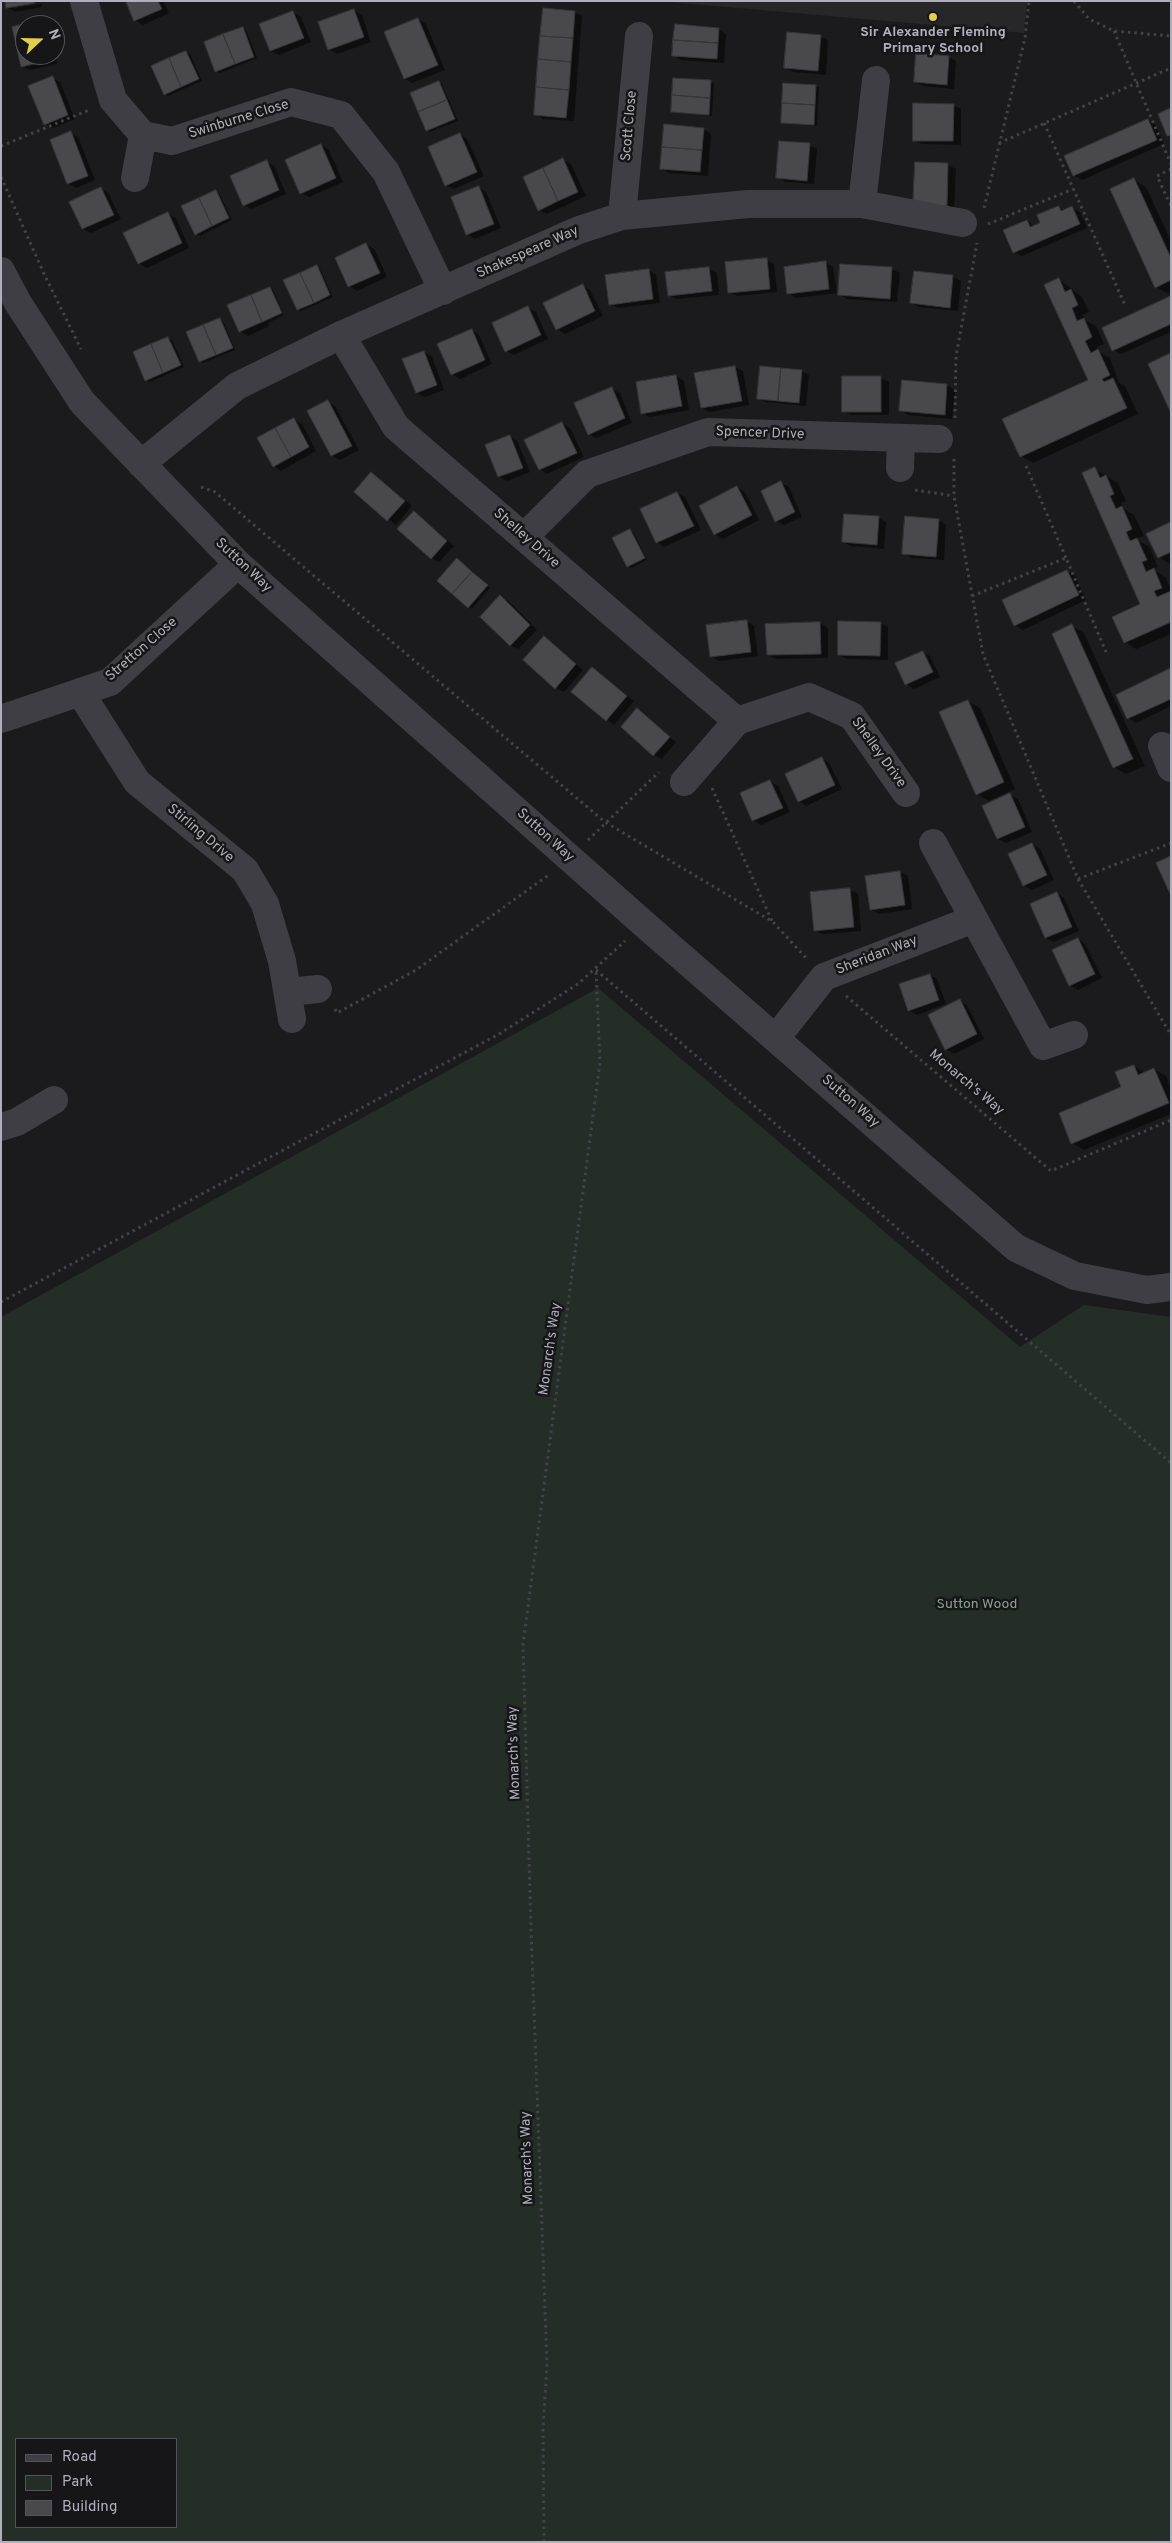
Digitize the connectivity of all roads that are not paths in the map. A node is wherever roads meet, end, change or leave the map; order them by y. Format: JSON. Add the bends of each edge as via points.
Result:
{"nodes":[{"id":1,"x":84,"y":1,"type":"edge"},
{"id":2,"x":639,"y":36,"type":"dead end"},
{"id":3,"x":876,"y":80,"type":"dead end"},
{"id":4,"x":143,"y":135,"type":"junction"},
{"id":5,"x":135,"y":178,"type":"dead end"},
{"id":6,"x":862,"y":204,"type":"junction"},
{"id":7,"x":622,"y":216,"type":"junction"},
{"id":8,"x":972,"y":225,"type":"road end"},
{"id":9,"x":1,"y":270,"type":"edge"},
{"id":10,"x":443,"y":291,"type":"junction"},
{"id":11,"x":341,"y":335,"type":"junction"},
{"id":12,"x":949,"y":437,"type":"road end"},
{"id":13,"x":900,"y":439,"type":"junction"},
{"id":14,"x":142,"y":464,"type":"junction"},
{"id":15,"x":900,"y":468,"type":"road end"},
{"id":16,"x":524,"y":537,"type":"junction"},
{"id":17,"x":238,"y":564,"type":"junction"},
{"id":18,"x":80,"y":692,"type":"junction"},
{"id":19,"x":1,"y":719,"type":"edge"},
{"id":20,"x":737,"y":721,"type":"junction"},
{"id":21,"x":684,"y":782,"type":"road end"},
{"id":22,"x":906,"y":793,"type":"dead end"},
{"id":23,"x":933,"y":843,"type":"dead end"},
{"id":24,"x":974,"y":919,"type":"junction"},
{"id":25,"x":318,"y":989,"type":"road end"},
{"id":26,"x":288,"y":992,"type":"junction"},
{"id":27,"x":292,"y":1019,"type":"dead end"},
{"id":28,"x":1074,"y":1035,"type":"dead end"},
{"id":29,"x":776,"y":1038,"type":"junction"},
{"id":30,"x":54,"y":1100,"type":"dead end"},
{"id":31,"x":1,"y":1127,"type":"edge"},
{"id":32,"x":1171,"y":1287,"type":"edge"}],
"edges":[{"from":1,"to":4,"type":"street","via":[[113,100]]},
{"from":2,"to":7,"type":"street","name":"Scott Close"},
{"from":3,"to":6,"type":"street"},
{"from":4,"to":5,"type":"street"},
{"from":4,"to":10,"type":"street","name":"Swinburne Close","via":[[172,141],[291,102],[340,115],[386,172]]},
{"from":6,"to":7,"type":"street","name":"Shakespeare Way","via":[[748,204]]},
{"from":6,"to":8,"type":"street","name":"Shakespeare Way"},
{"from":7,"to":10,"type":"street","name":"Shakespeare Way","via":[[579,230]]},
{"from":9,"to":14,"type":"street","name":"Sutton Way","via":[[18,303],[82,402]]},
{"from":10,"to":11,"type":"street","name":"Shakespeare Way"},
{"from":11,"to":14,"type":"street","name":"Shakespeare Way","via":[[237,386]]},
{"from":11,"to":16,"type":"street","name":"Shelley Drive","via":[[396,427]]},
{"from":12,"to":13,"type":"street","name":"Spencer Drive"},
{"from":13,"to":15,"type":"street"},
{"from":13,"to":16,"type":"street","name":"Spencer Drive","via":[[708,432],[587,474]]},
{"from":14,"to":17,"type":"street","name":"Sutton Way"},
{"from":16,"to":20,"type":"street","name":"Shelley Drive"},
{"from":17,"to":18,"type":"street","name":"Stretton Close","via":[[110,682]]},
{"from":17,"to":29,"type":"street","name":"Sutton Way"},
{"from":18,"to":19,"type":"street","name":"Stretton Close"},
{"from":18,"to":26,"type":"street","name":"Stirling Drive","via":[[137,782],[245,870],[265,904]]},
{"from":20,"to":21,"type":"street"},
{"from":20,"to":22,"type":"street","name":"Shelley Drive","via":[[809,697],[852,716]]},
{"from":23,"to":24,"type":"street"},
{"from":24,"to":28,"type":"street","via":[[1043,1046]]},
{"from":24,"to":29,"type":"street","name":"Sheridan Way","via":[[824,977]]},
{"from":25,"to":26,"type":"street"},
{"from":26,"to":27,"type":"street","name":"Stirling Drive"},
{"from":29,"to":32,"type":"street","name":"Sutton Way","via":[[1016,1248],[1075,1276],[1147,1290]]},
{"from":30,"to":31,"type":"street","via":[[17,1122]]}]}
